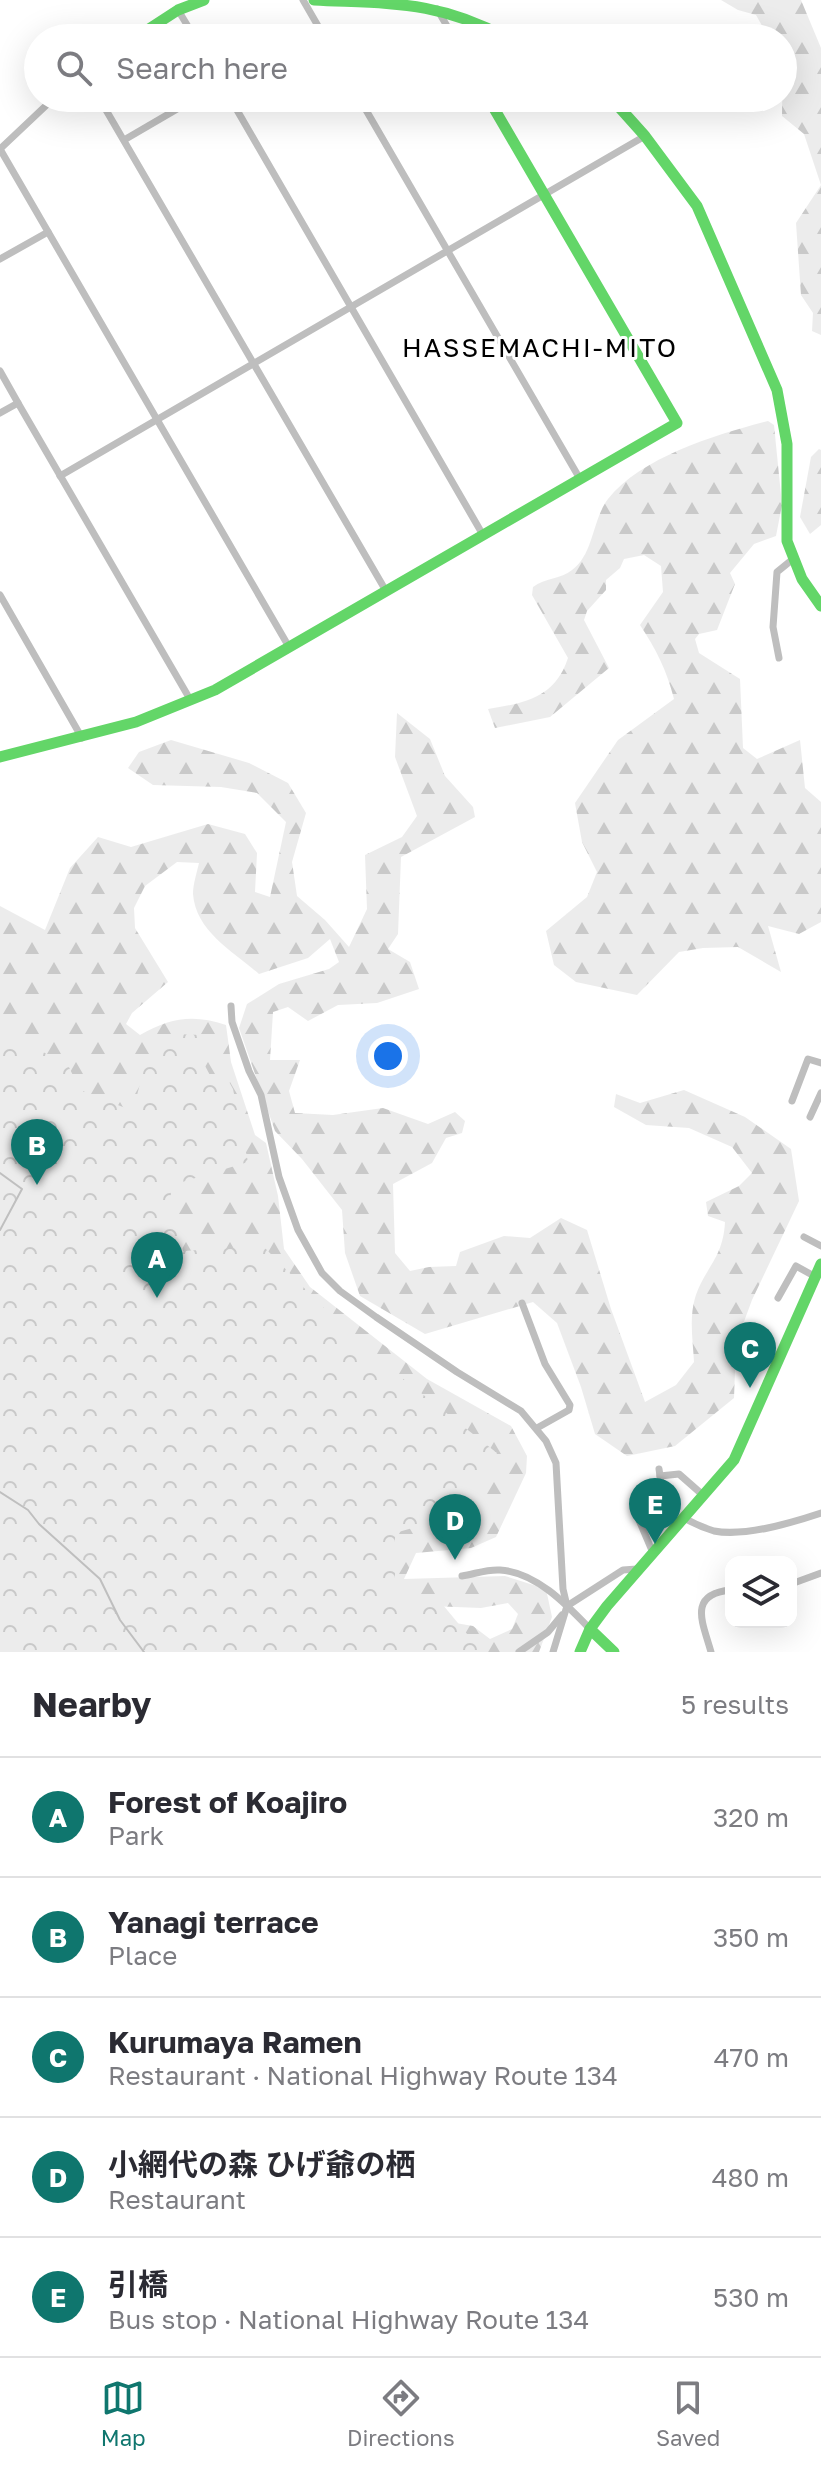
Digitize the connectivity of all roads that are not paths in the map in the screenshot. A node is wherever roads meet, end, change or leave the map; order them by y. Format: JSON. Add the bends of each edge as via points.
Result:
{"nodes":[{"id":1,"x":204,"y":0,"type":"edge"},
{"id":2,"x":303,"y":0,"type":"edge"},
{"id":3,"x":314,"y":0,"type":"edge"},
{"id":4,"x":437,"y":9,"type":"junction"},
{"id":5,"x":178,"y":10,"type":"junction"},
{"id":6,"x":156,"y":24,"type":"edge"},
{"id":7,"x":186,"y":24,"type":"edge"},
{"id":8,"x":317,"y":24,"type":"edge"},
{"id":9,"x":446,"y":24,"type":"edge"},
{"id":10,"x":479,"y":24,"type":"edge"},
{"id":11,"x":39,"y":112,"type":"edge"},
{"id":12,"x":107,"y":112,"type":"edge"},
{"id":13,"x":172,"y":112,"type":"edge"},
{"id":14,"x":238,"y":112,"type":"edge"},
{"id":15,"x":367,"y":112,"type":"edge"},
{"id":16,"x":496,"y":112,"type":"edge"},
{"id":17,"x":624,"y":112,"type":"edge"},
{"id":18,"x":645,"y":136,"type":"junction"},
{"id":19,"x":124,"y":140,"type":"junction"},
{"id":20,"x":0,"y":149,"type":"edge"},
{"id":21,"x":545,"y":195,"type":"junction"},
{"id":22,"x":48,"y":232,"type":"junction"},
{"id":23,"x":448,"y":251,"type":"junction"},
{"id":24,"x":0,"y":259,"type":"edge"},
{"id":25,"x":351,"y":307,"type":"junction"},
{"id":26,"x":254,"y":364,"type":"junction"},
{"id":27,"x":0,"y":371,"type":"edge"},
{"id":28,"x":18,"y":403,"type":"junction"},
{"id":29,"x":0,"y":413,"type":"edge"},
{"id":30,"x":157,"y":419,"type":"junction"},
{"id":31,"x":60,"y":476,"type":"junction"},
{"id":32,"x":580,"y":479,"type":"junction"},
{"id":33,"x":483,"y":535,"type":"junction"},
{"id":34,"x":793,"y":559,"type":"junction"},
{"id":35,"x":386,"y":591,"type":"junction"},
{"id":36,"x":0,"y":595,"type":"edge"},
{"id":37,"x":821,"y":606,"type":"edge"},
{"id":38,"x":289,"y":647,"type":"junction"},
{"id":39,"x":779,"y":658,"type":"dead end"},
{"id":40,"x":191,"y":701,"type":"junction"},
{"id":41,"x":82,"y":738,"type":"junction"},
{"id":42,"x":0,"y":757,"type":"edge"},
{"id":43,"x":231,"y":1006,"type":"dead end"},
{"id":44,"x":821,"y":1063,"type":"edge"},
{"id":45,"x":821,"y":1093,"type":"edge"},
{"id":46,"x":792,"y":1101,"type":"dead end"},
{"id":47,"x":810,"y":1117,"type":"dead end"},
{"id":48,"x":804,"y":1237,"type":"dead end"},
{"id":49,"x":821,"y":1246,"type":"edge"},
{"id":50,"x":821,"y":1264,"type":"edge"},
{"id":51,"x":816,"y":1277,"type":"junction"},
{"id":52,"x":778,"y":1298,"type":"dead end"},
{"id":53,"x":522,"y":1303,"type":"dead end"},
{"id":54,"x":537,"y":1428,"type":"junction"},
{"id":55,"x":660,"y":1476,"type":"dead end"},
{"id":56,"x":704,"y":1496,"type":"junction"},
{"id":57,"x":636,"y":1513,"type":"dead end"},
{"id":58,"x":821,"y":1513,"type":"edge"},
{"id":59,"x":684,"y":1518,"type":"junction"},
{"id":60,"x":653,"y":1553,"type":"junction"},
{"id":61,"x":639,"y":1569,"type":"junction"},
{"id":62,"x":821,"y":1573,"type":"edge"},
{"id":63,"x":462,"y":1576,"type":"dead end"},
{"id":64,"x":797,"y":1582,"type":"edge"},
{"id":65,"x":725,"y":1591,"type":"edge"},
{"id":66,"x":566,"y":1608,"type":"junction"},
{"id":67,"x":590,"y":1629,"type":"junction"},
{"id":68,"x":519,"y":1652,"type":"edge"},
{"id":69,"x":553,"y":1652,"type":"edge"},
{"id":70,"x":580,"y":1652,"type":"edge"},
{"id":71,"x":614,"y":1652,"type":"edge"},
{"id":72,"x":711,"y":1652,"type":"edge"}],
"edges":[{"from":1,"to":5,"type":"main road"},
{"from":2,"to":8,"type":"street"},
{"from":3,"to":4,"type":"main road"},
{"from":4,"to":9,"type":"street"},
{"from":4,"to":10,"type":"main road"},
{"from":5,"to":6,"type":"main road"},
{"from":5,"to":7,"type":"street"},
{"from":11,"to":20,"type":"street"},
{"from":12,"to":19,"type":"street"},
{"from":13,"to":19,"type":"street"},
{"from":14,"to":25,"type":"street"},
{"from":15,"to":23,"type":"street"},
{"from":16,"to":21,"type":"main road"},
{"from":17,"to":18,"type":"main road"},
{"from":18,"to":21,"type":"street"},
{"from":18,"to":34,"type":"main road","via":[[697,206],[777,390],[787,444],[785,524]]},
{"from":19,"to":26,"type":"street"},
{"from":20,"to":22,"type":"street"},
{"from":21,"to":23,"type":"street"},
{"from":21,"to":32,"type":"main road","via":[[677,423]]},
{"from":22,"to":24,"type":"street"},
{"from":22,"to":30,"type":"street"},
{"from":23,"to":25,"type":"street"},
{"from":23,"to":32,"type":"street"},
{"from":25,"to":26,"type":"street"},
{"from":25,"to":33,"type":"street"},
{"from":26,"to":30,"type":"street"},
{"from":26,"to":35,"type":"street"},
{"from":27,"to":28,"type":"street"},
{"from":28,"to":29,"type":"street"},
{"from":28,"to":31,"type":"street"},
{"from":30,"to":31,"type":"street"},
{"from":30,"to":38,"type":"street"},
{"from":31,"to":40,"type":"street"},
{"from":32,"to":33,"type":"main road"},
{"from":33,"to":35,"type":"main road"},
{"from":34,"to":37,"type":"main road"},
{"from":34,"to":39,"type":"street","via":[[777,572],[773,627]]},
{"from":35,"to":38,"type":"main road"},
{"from":36,"to":41,"type":"street"},
{"from":38,"to":40,"type":"main road"},
{"from":40,"to":41,"type":"main road","via":[[151,719]]},
{"from":41,"to":42,"type":"main road"},
{"from":43,"to":54,"type":"street","via":[[232,1022],[261,1095],[279,1177],[298,1230],[322,1273],[376,1317],[514,1405]]},
{"from":44,"to":46,"type":"street","via":[[808,1059]]},
{"from":45,"to":47,"type":"street"},
{"from":48,"to":49,"type":"street"},
{"from":50,"to":51,"type":"main road"},
{"from":51,"to":52,"type":"street","via":[[796,1266]]},
{"from":51,"to":56,"type":"main road","via":[[743,1443]]},
{"from":53,"to":54,"type":"street","via":[[545,1364],[570,1405]]},
{"from":54,"to":66,"type":"street","via":[[556,1463]]},
{"from":55,"to":56,"type":"street","via":[[679,1474]]},
{"from":56,"to":59,"type":"main road"},
{"from":57,"to":60,"type":"street"},
{"from":58,"to":59,"type":"street","via":[[731,1533]]},
{"from":59,"to":60,"type":"main road"},
{"from":60,"to":61,"type":"main road"},
{"from":61,"to":66,"type":"street","via":[[623,1570]]},
{"from":61,"to":67,"type":"main road"},
{"from":62,"to":64,"type":"street"},
{"from":63,"to":66,"type":"street","via":[[513,1571],[536,1582]]},
{"from":65,"to":72,"type":"street","via":[[701,1604]]},
{"from":66,"to":67,"type":"street"},
{"from":66,"to":68,"type":"street","via":[[548,1632]]},
{"from":66,"to":69,"type":"street"},
{"from":67,"to":70,"type":"main road"},
{"from":67,"to":71,"type":"main road"}]}
